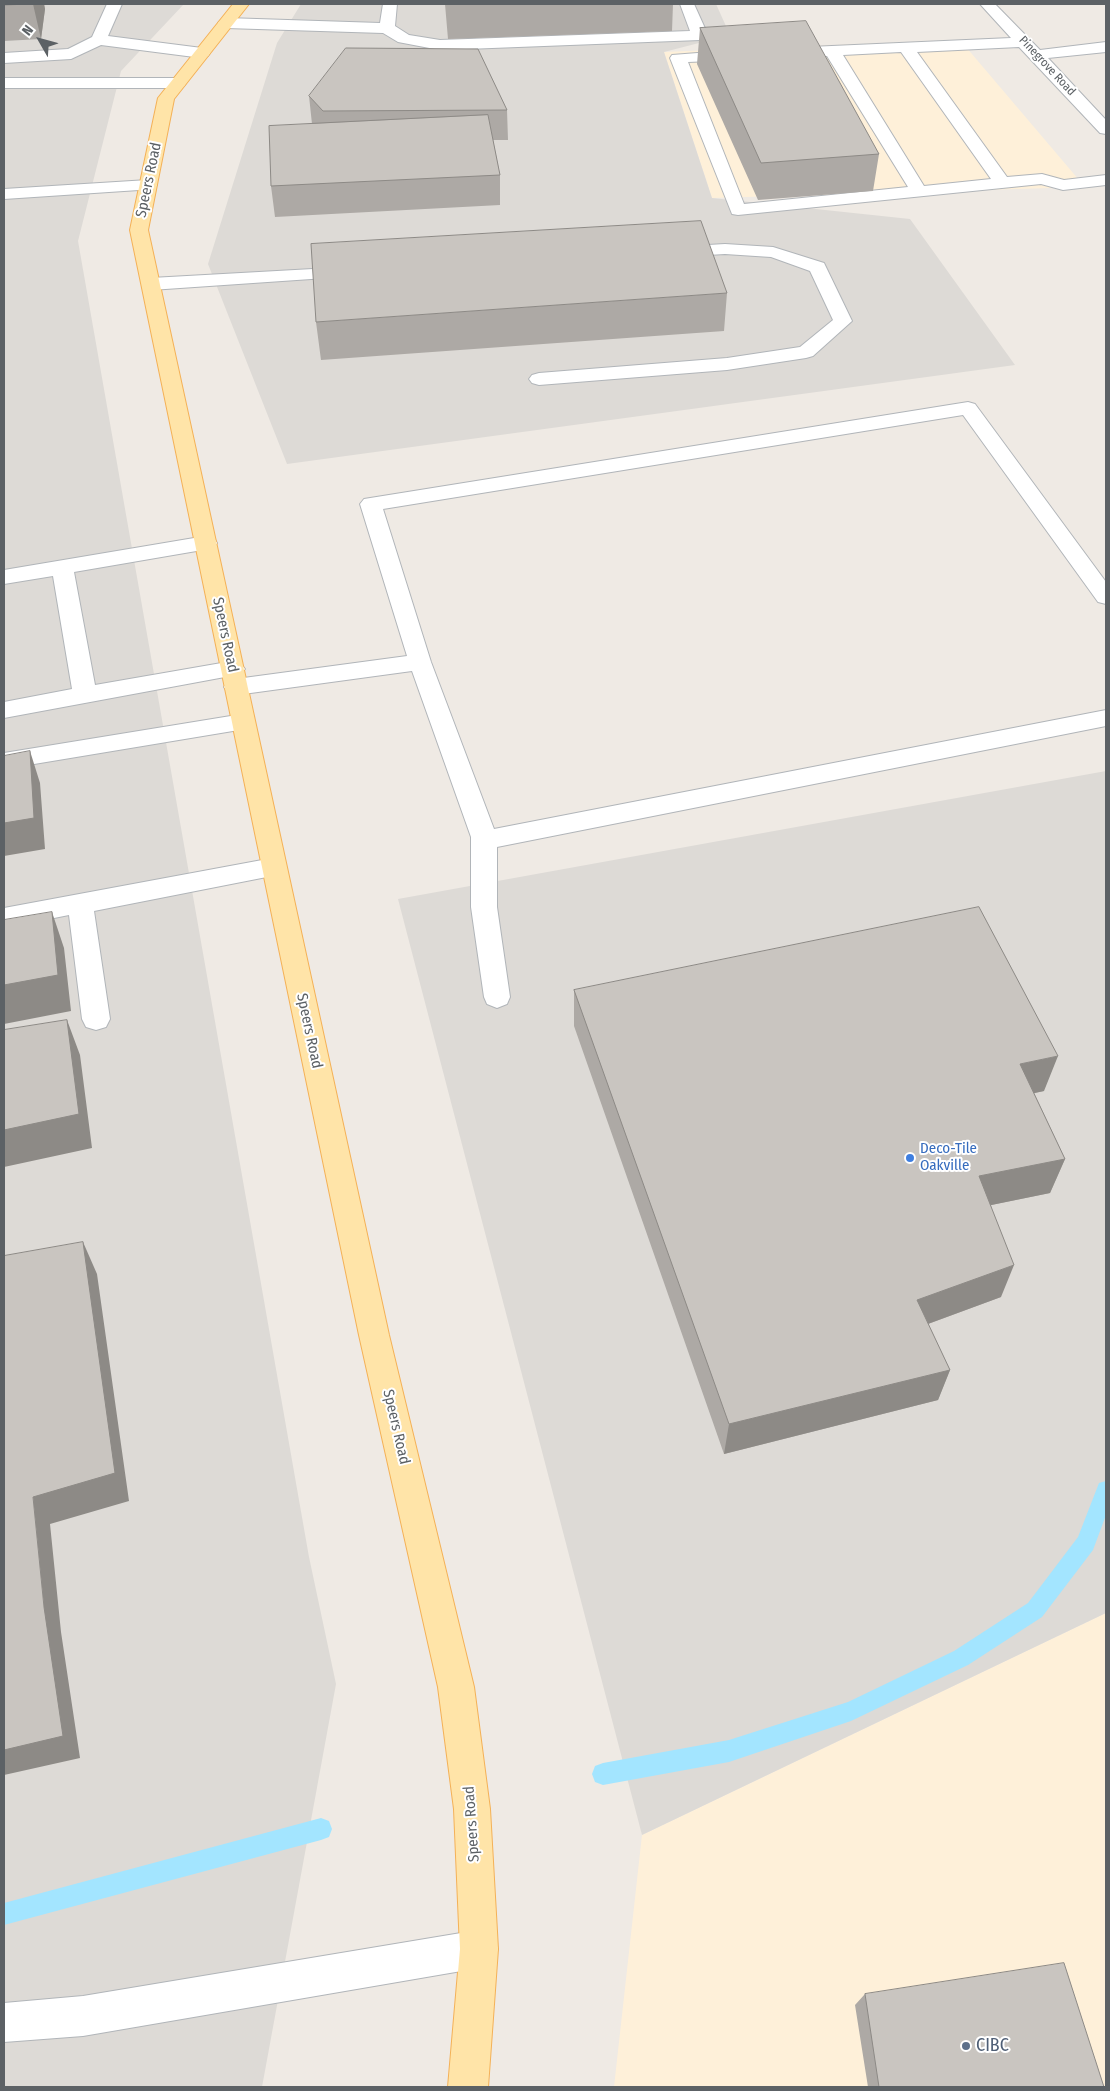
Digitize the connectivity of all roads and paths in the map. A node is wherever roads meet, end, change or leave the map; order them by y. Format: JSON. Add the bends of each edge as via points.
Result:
{"nodes":[{"id":1,"x":114,"y":4,"type":"edge"},
{"id":2,"x":390,"y":4,"type":"edge"},
{"id":3,"x":687,"y":4,"type":"edge"},
{"id":4,"x":987,"y":4,"type":"edge"},
{"id":5,"x":233,"y":13,"type":"edge"},
{"id":6,"x":387,"y":28,"type":"junction"},
{"id":7,"x":99,"y":40,"type":"junction"},
{"id":8,"x":1025,"y":42,"type":"junction"},
{"id":9,"x":1106,"y":47,"type":"edge"},
{"id":10,"x":906,"y":48,"type":"junction"},
{"id":11,"x":202,"y":52,"type":"junction"},
{"id":12,"x":833,"y":52,"type":"junction"},
{"id":13,"x":775,"y":54,"type":"edge"},
{"id":14,"x":756,"y":55,"type":"edge"},
{"id":15,"x":1037,"y":55,"type":"junction"},
{"id":16,"x":4,"y":58,"type":"edge"},
{"id":17,"x":4,"y":83,"type":"edge"},
{"id":18,"x":178,"y":83,"type":"junction"},
{"id":19,"x":1106,"y":129,"type":"edge"},
{"id":20,"x":1106,"y":168,"type":"edge"},
{"id":21,"x":1042,"y":179,"type":"junction"},
{"id":22,"x":1106,"y":180,"type":"edge"},
{"id":23,"x":1002,"y":182,"type":"junction"},
{"id":24,"x":148,"y":185,"type":"junction"},
{"id":25,"x":919,"y":191,"type":"junction"},
{"id":26,"x":4,"y":194,"type":"edge"},
{"id":27,"x":656,"y":254,"type":"edge"},
{"id":28,"x":368,"y":271,"type":"edge"},
{"id":29,"x":151,"y":284,"type":"junction"},
{"id":30,"x":539,"y":379,"type":"dead end"},
{"id":31,"x":206,"y":543,"type":"junction"},
{"id":32,"x":62,"y":567,"type":"junction"},
{"id":33,"x":4,"y":577,"type":"edge"},
{"id":34,"x":1106,"y":597,"type":"edge"},
{"id":35,"x":420,"y":662,"type":"junction"},
{"id":36,"x":234,"y":678,"type":"junction"},
{"id":37,"x":85,"y":695,"type":"junction"},
{"id":38,"x":4,"y":710,"type":"edge"},
{"id":39,"x":1106,"y":718,"type":"edge"},
{"id":40,"x":243,"y":722,"type":"junction"},
{"id":41,"x":4,"y":761,"type":"edge"},
{"id":42,"x":484,"y":837,"type":"junction"},
{"id":43,"x":273,"y":867,"type":"junction"},
{"id":44,"x":80,"y":903,"type":"junction"},
{"id":45,"x":4,"y":918,"type":"edge"},
{"id":46,"x":497,"y":998,"type":"dead end"},
{"id":47,"x":96,"y":1019,"type":"dead end"},
{"id":48,"x":479,"y":1949,"type":"junction"},
{"id":49,"x":4,"y":2023,"type":"edge"},
{"id":50,"x":468,"y":2087,"type":"edge"}],
"edges":[{"from":1,"to":7,"type":"street"},
{"from":2,"to":6,"type":"street"},
{"from":3,"to":6,"type":"street","via":[[700,35],[440,45],[404,39]]},
{"from":4,"to":8,"type":"street","name":"Pinegrove Road"},
{"from":5,"to":6,"type":"street"},
{"from":5,"to":11,"type":"main road","name":"Speers Road"},
{"from":7,"to":11,"type":"street"},
{"from":7,"to":16,"type":"street","via":[[71,54]]},
{"from":8,"to":10,"type":"street"},
{"from":8,"to":15,"type":"street","name":"Pinegrove Road"},
{"from":9,"to":15,"type":"street"},
{"from":10,"to":12,"type":"street"},
{"from":10,"to":23,"type":"street"},
{"from":11,"to":18,"type":"main road","name":"Speers Road"},
{"from":12,"to":13,"type":"street"},
{"from":12,"to":25,"type":"street"},
{"from":14,"to":25,"type":"street","via":[[678,58],[738,210]]},
{"from":15,"to":19,"type":"street","name":"Pinegrove Road"},
{"from":17,"to":18,"type":"street"},
{"from":18,"to":24,"type":"main road","name":"Speers Road","via":[[166,98]]},
{"from":20,"to":21,"type":"street","via":[[1054,169]]},
{"from":21,"to":22,"type":"street","via":[[1063,185]]},
{"from":21,"to":23,"type":"street"},
{"from":23,"to":25,"type":"street"},
{"from":24,"to":26,"type":"street"},
{"from":24,"to":29,"type":"main road","name":"Speers Road","via":[[139,230]]},
{"from":27,"to":30,"type":"street","via":[[725,249],[773,252],[818,266],[843,321],[806,352],[727,364]]},
{"from":28,"to":29,"type":"street"},
{"from":29,"to":31,"type":"main road","name":"Speers Road"},
{"from":31,"to":32,"type":"street"},
{"from":31,"to":36,"type":"main road","name":"Speers Road"},
{"from":32,"to":33,"type":"street"},
{"from":32,"to":37,"type":"street"},
{"from":34,"to":35,"type":"street","via":[[968,408],[371,504]]},
{"from":35,"to":36,"type":"street"},
{"from":35,"to":42,"type":"street"},
{"from":36,"to":37,"type":"street"},
{"from":36,"to":40,"type":"main road","name":"Speers Road"},
{"from":37,"to":38,"type":"street"},
{"from":39,"to":42,"type":"street","via":[[485,840]]},
{"from":40,"to":41,"type":"street"},
{"from":40,"to":43,"type":"main road","name":"Speers Road"},
{"from":42,"to":46,"type":"street","via":[[484,907]]},
{"from":43,"to":44,"type":"street"},
{"from":43,"to":48,"type":"main road","name":"Speers Road","via":[[374,1335],[456,1687],[472,1809]]},
{"from":44,"to":45,"type":"street"},
{"from":44,"to":47,"type":"street"},
{"from":48,"to":49,"type":"street","via":[[82,2016]]},
{"from":48,"to":50,"type":"main road","name":"Speers Road"}]}
